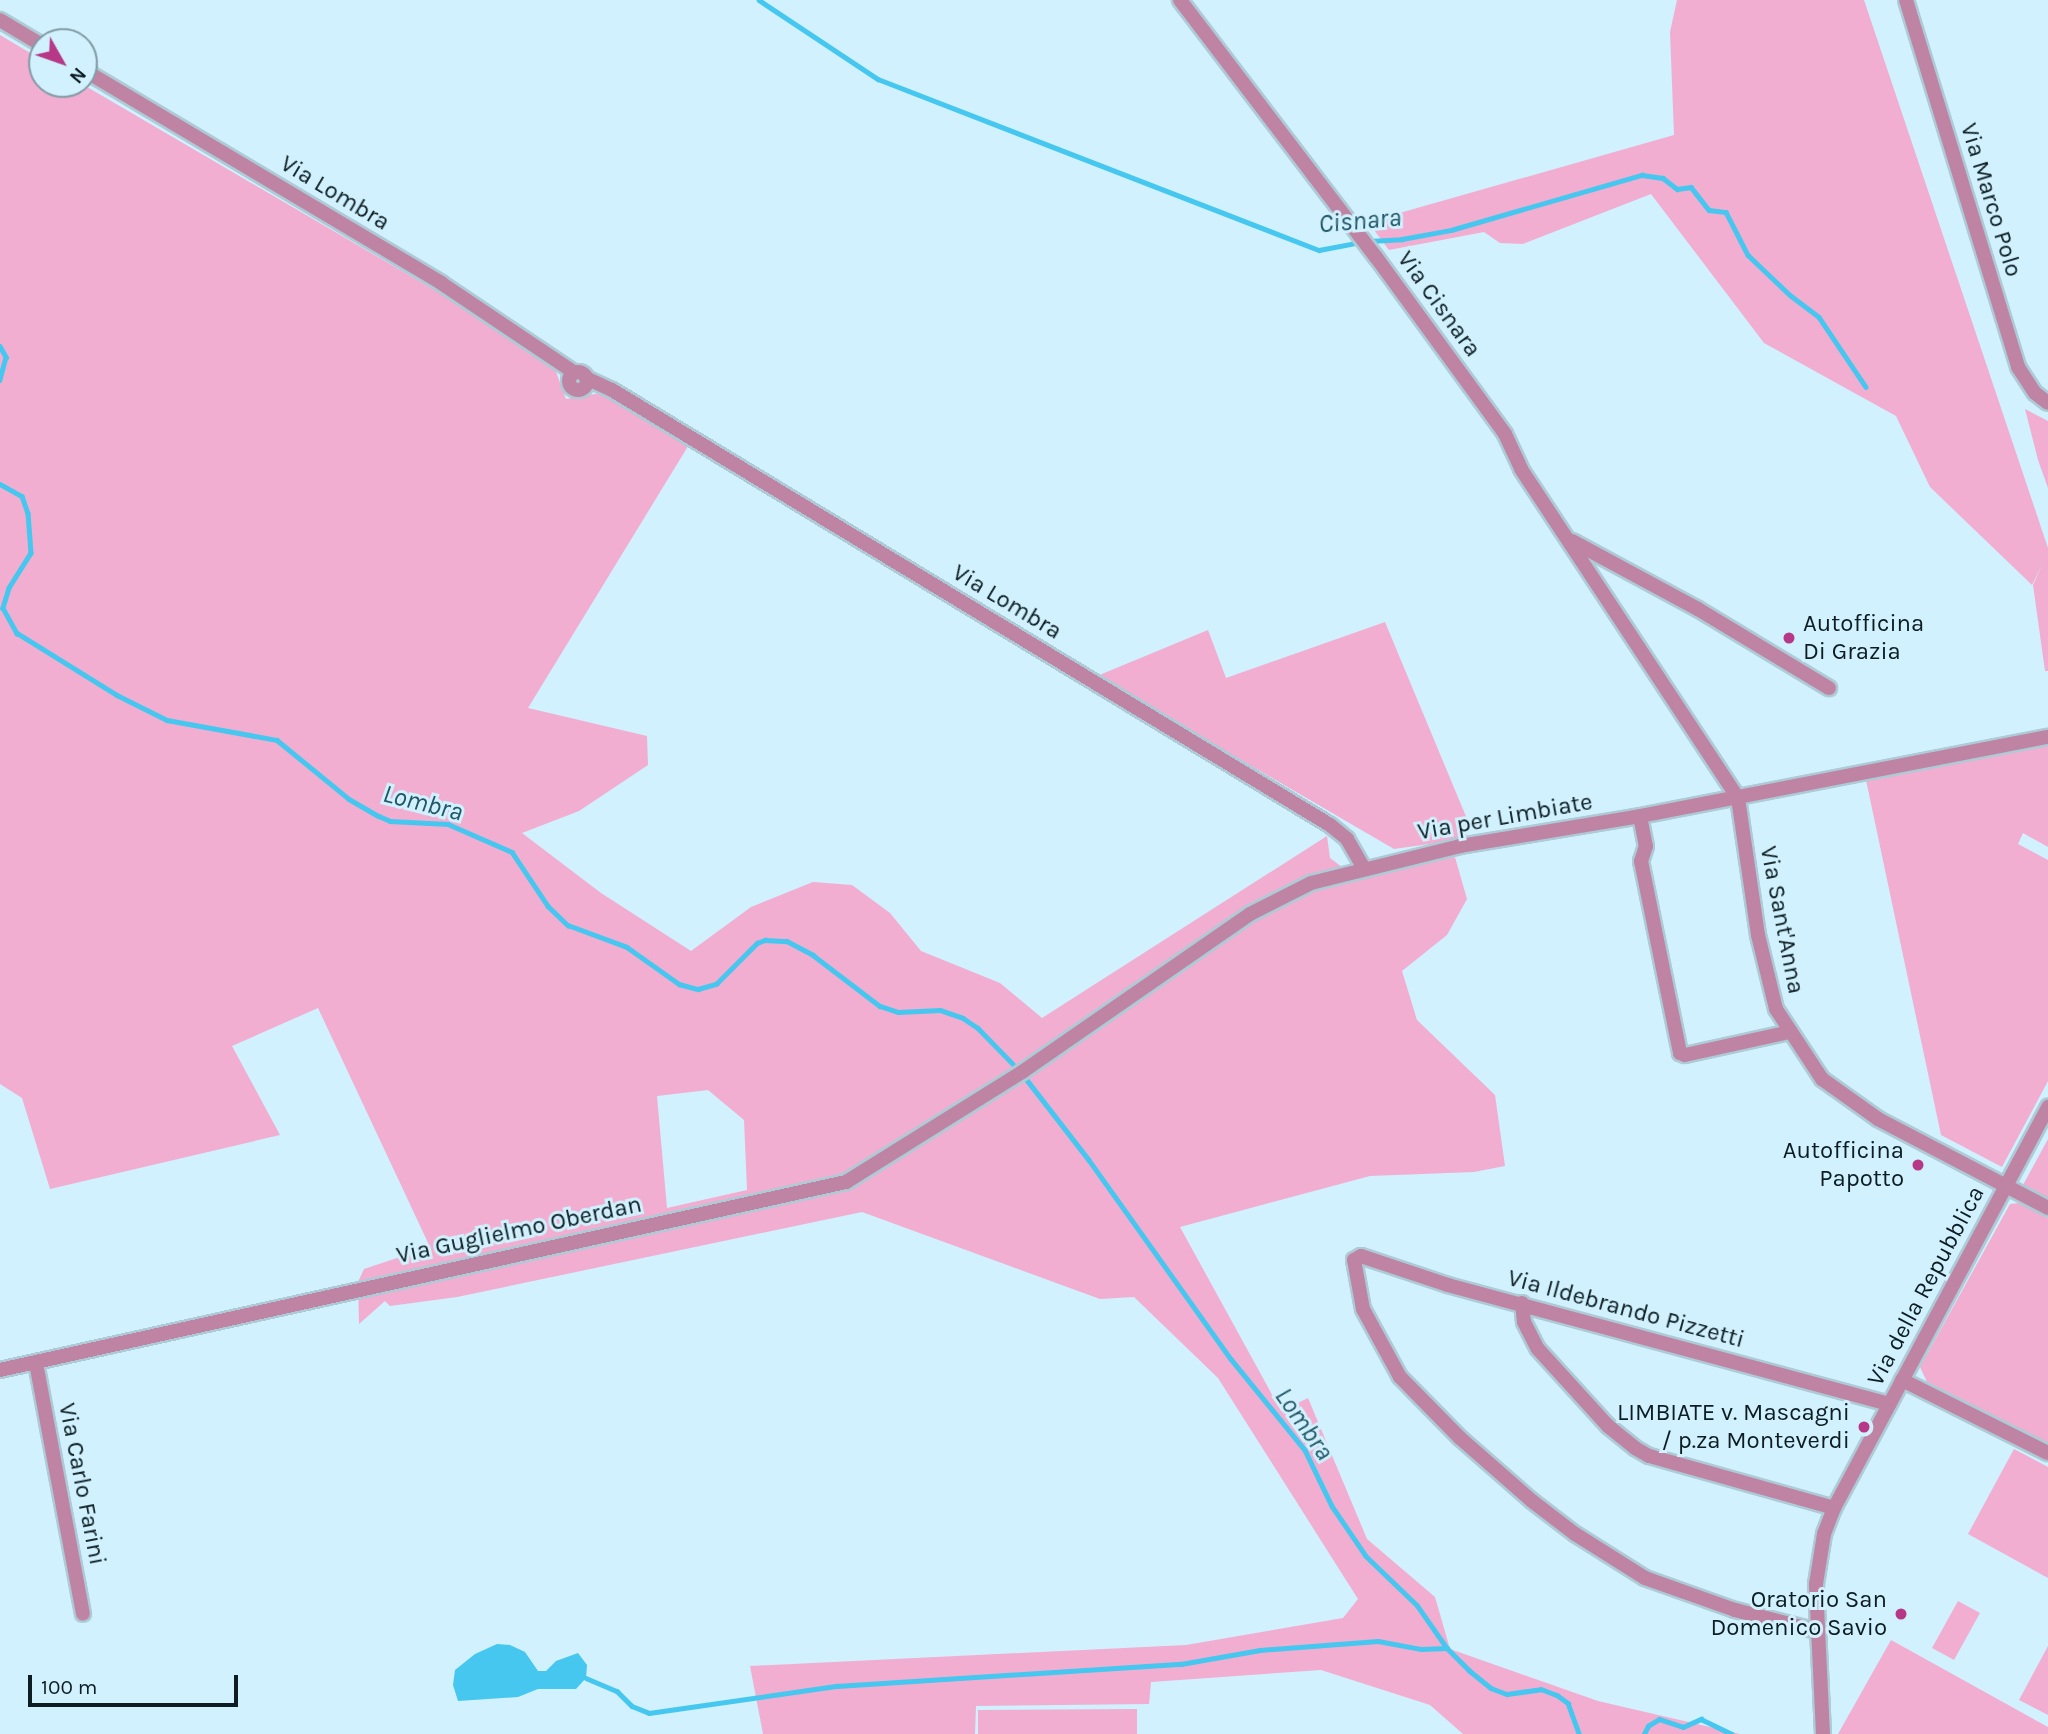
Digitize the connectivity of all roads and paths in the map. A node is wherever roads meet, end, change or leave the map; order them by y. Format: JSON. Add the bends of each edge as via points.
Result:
{"nodes":[{"id":1,"x":1180,"y":0,"type":"edge"},
{"id":2,"x":1909,"y":1,"type":"edge"},
{"id":3,"x":0,"y":20,"type":"edge"},
{"id":4,"x":28,"y":37,"type":"edge"},
{"id":5,"x":98,"y":78,"type":"edge"},
{"id":6,"x":2048,"y":403,"type":"edge"},
{"id":7,"x":1570,"y":540,"type":"junction"},
{"id":8,"x":1595,"y":579,"type":"joint"},
{"id":9,"x":1829,"y":688,"type":"dead end"},
{"id":10,"x":2048,"y":737,"type":"edge"},
{"id":11,"x":1738,"y":798,"type":"junction"},
{"id":12,"x":1640,"y":816,"type":"junction"},
{"id":13,"x":1364,"y":868,"type":"junction"},
{"id":14,"x":1790,"y":1032,"type":"junction"},
{"id":15,"x":1022,"y":1072,"type":"joint"},
{"id":16,"x":2048,"y":1107,"type":"edge"},
{"id":17,"x":2005,"y":1185,"type":"junction"},
{"id":18,"x":2048,"y":1208,"type":"edge"},
{"id":19,"x":1522,"y":1303,"type":"junction"},
{"id":20,"x":36,"y":1363,"type":"junction"},
{"id":21,"x":0,"y":1370,"type":"edge"},
{"id":22,"x":1902,"y":1380,"type":"junction"},
{"id":23,"x":1889,"y":1404,"type":"junction"},
{"id":24,"x":2048,"y":1453,"type":"edge"},
{"id":25,"x":1834,"y":1508,"type":"junction"},
{"id":26,"x":83,"y":1614,"type":"dead end"},
{"id":27,"x":1817,"y":1631,"type":"junction"},
{"id":28,"x":1823,"y":1734,"type":"edge"}],
"edges":[{"from":1,"to":7,"type":"street","name":"Via Cisnara","via":[[1505,434],[1521,469]]},
{"from":2,"to":6,"type":"street","name":"Via Marco Polo","via":[[2018,367],[2035,393]]},
{"from":3,"to":4,"type":"street"},
{"from":5,"to":13,"type":"street","name":"Via Lombra","via":[[441,283],[579,379],[612,390],[1330,825],[1347,839]]},
{"from":7,"to":8,"type":"street","name":"Via Cisnara"},
{"from":7,"to":9,"type":"street","via":[[1698,609]]},
{"from":8,"to":11,"type":"street","name":"Via Sant'Anna"},
{"from":10,"to":11,"type":"street","name":"Via per Limbiate"},
{"from":11,"to":12,"type":"street","name":"Via per Limbiate"},
{"from":11,"to":14,"type":"street","name":"Via Sant'Anna","via":[[1767,978],[1776,1009]]},
{"from":12,"to":13,"type":"street","name":"Via per Limbiate","via":[[1471,844]]},
{"from":12,"to":14,"type":"street","via":[[1646,846],[1641,861],[1680,1053]]},
{"from":13,"to":15,"type":"street","name":"Via per Limbiate","via":[[1311,883],[1251,914]]},
{"from":14,"to":17,"type":"street","name":"Via Sant'Anna","via":[[1822,1079],[1845,1098]]},
{"from":15,"to":20,"type":"street","name":"Via Guglielmo Oberdan","via":[[846,1182]]},
{"from":16,"to":17,"type":"street","name":"Via della Repubblica"},
{"from":17,"to":18,"type":"street","name":"Via Sant'Anna"},
{"from":17,"to":22,"type":"street","name":"Via della Repubblica"},
{"from":19,"to":23,"type":"street","name":"Via Ildebrando Pizzetti"},
{"from":19,"to":25,"type":"street","via":[[1524,1322],[1538,1349],[1608,1426],[1635,1448],[1649,1456]]},
{"from":19,"to":27,"type":"street","name":"Via Ildebrando Pizzetti","via":[[1361,1256],[1354,1259],[1363,1309],[1400,1377],[1532,1501],[1646,1578],[1735,1610]]},
{"from":20,"to":21,"type":"street","name":"Via Guglielmo Oberdan"},
{"from":20,"to":26,"type":"street","name":"Via Carlo Farini"},
{"from":22,"to":23,"type":"street","name":"Via della Repubblica"},
{"from":22,"to":24,"type":"street"},
{"from":23,"to":25,"type":"street","name":"Via della Repubblica"},
{"from":25,"to":27,"type":"street","name":"Via della Repubblica","via":[[1816,1584]]},
{"from":27,"to":28,"type":"street","name":"Via della Repubblica"}]}
